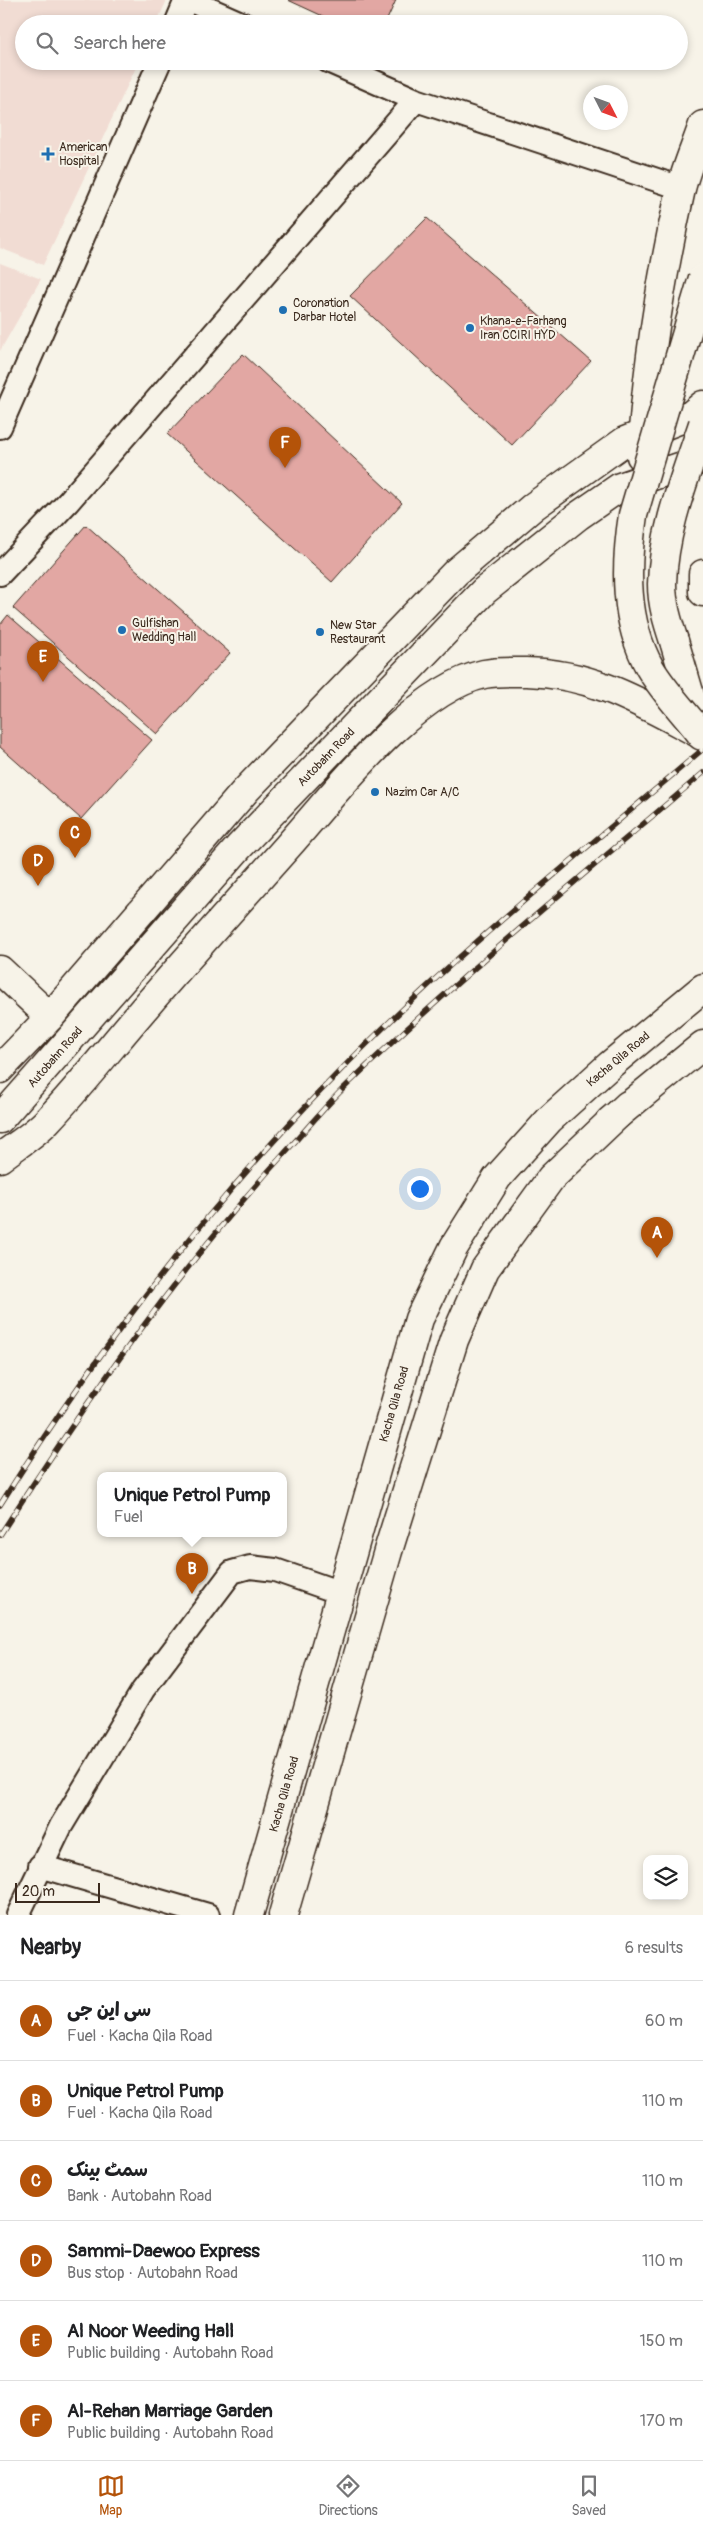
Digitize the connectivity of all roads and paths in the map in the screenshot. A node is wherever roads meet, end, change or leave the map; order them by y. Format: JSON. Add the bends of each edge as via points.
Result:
{"nodes":[{"id":1,"x":188,"y":0,"type":"edge"},
{"id":2,"x":180,"y":15,"type":"edge"},
{"id":3,"x":222,"y":15,"type":"edge"},
{"id":4,"x":156,"y":70,"type":"edge"},
{"id":5,"x":348,"y":70,"type":"edge"},
{"id":6,"x":416,"y":100,"type":"junction"},
{"id":7,"x":703,"y":125,"type":"edge"},
{"id":8,"x":681,"y":188,"type":"junction"},
{"id":9,"x":703,"y":278,"type":"edge"},
{"id":10,"x":703,"y":406,"type":"edge"},
{"id":11,"x":703,"y":424,"type":"edge"},
{"id":12,"x":0,"y":427,"type":"edge"},
{"id":13,"x":642,"y":434,"type":"junction"},
{"id":14,"x":703,"y":459,"type":"edge"},
{"id":15,"x":639,"y":480,"type":"junction"},
{"id":16,"x":0,"y":574,"type":"edge"},
{"id":17,"x":703,"y":574,"type":"edge"},
{"id":18,"x":703,"y":592,"type":"edge"},
{"id":19,"x":674,"y":641,"type":"junction"},
{"id":20,"x":703,"y":675,"type":"edge"},
{"id":21,"x":702,"y":736,"type":"edge"},
{"id":22,"x":0,"y":970,"type":"edge"},
{"id":23,"x":703,"y":988,"type":"edge"},
{"id":24,"x":50,"y":1017,"type":"junction"},
{"id":25,"x":703,"y":1037,"type":"edge"},
{"id":26,"x":703,"y":1045,"type":"edge"},
{"id":27,"x":0,"y":1069,"type":"edge"},
{"id":28,"x":0,"y":1119,"type":"edge"},
{"id":29,"x":610,"y":1121,"type":"junction"},
{"id":30,"x":0,"y":1158,"type":"edge"},
{"id":31,"x":341,"y":1593,"type":"junction"},
{"id":32,"x":40,"y":1866,"type":"junction"},
{"id":33,"x":18,"y":1915,"type":"edge"},
{"id":34,"x":208,"y":1915,"type":"edge"},
{"id":35,"x":249,"y":1915,"type":"edge"},
{"id":36,"x":282,"y":1915,"type":"edge"}],
"edges":[{"from":1,"to":2,"type":"street"},
{"from":1,"to":3,"type":"street"},
{"from":4,"to":12,"type":"street"},
{"from":5,"to":6,"type":"street"},
{"from":6,"to":8,"type":"street"},
{"from":6,"to":16,"type":"street","via":[[74,495]]},
{"from":7,"to":8,"type":"main road"},
{"from":8,"to":13,"type":"main road","via":[[647,374]]},
{"from":9,"to":21,"type":"main road","bridge":true,"via":[[634,515],[628,550],[628,597],[636,636],[651,669]]},
{"from":10,"to":13,"type":"main road","via":[[691,415]]},
{"from":11,"to":19,"type":"main road","bridge":true,"via":[[676,510],[664,565],[665,610]]},
{"from":13,"to":15,"type":"main road"},
{"from":13,"to":24,"type":"main road","via":[[625,441],[534,506],[456,572],[246,790]]},
{"from":14,"to":15,"type":"main road","name":"Autobahn Road"},
{"from":15,"to":28,"type":"main road","name":"Autobahn Road","via":[[620,487],[592,506],[484,591],[239,847]]},
{"from":17,"to":18,"type":"main road"},
{"from":19,"to":20,"type":"main road"},
{"from":19,"to":21,"type":"main road","bridge":true},
{"from":21,"to":30,"type":"main road","via":[[616,690],[587,679],[558,674],[484,674],[452,686],[428,700],[350,776],[46,1123]]},
{"from":22,"to":24,"type":"main road"},
{"from":23,"to":31,"type":"main road","name":"Kacha Qila Road","via":[[550,1119],[497,1178],[454,1247],[419,1319]]},
{"from":24,"to":27,"type":"main road"},
{"from":25,"to":29,"type":"main road"},
{"from":26,"to":29,"type":"main road"},
{"from":29,"to":36,"type":"main road","via":[[551,1178],[517,1224],[485,1269],[454,1340],[388,1551]]},
{"from":31,"to":32,"type":"street","via":[[275,1570],[250,1567],[232,1572],[143,1690]]},
{"from":31,"to":35,"type":"main road","name":"Kacha Qila Road"},
{"from":32,"to":33,"type":"street"},
{"from":32,"to":34,"type":"street"}]}
